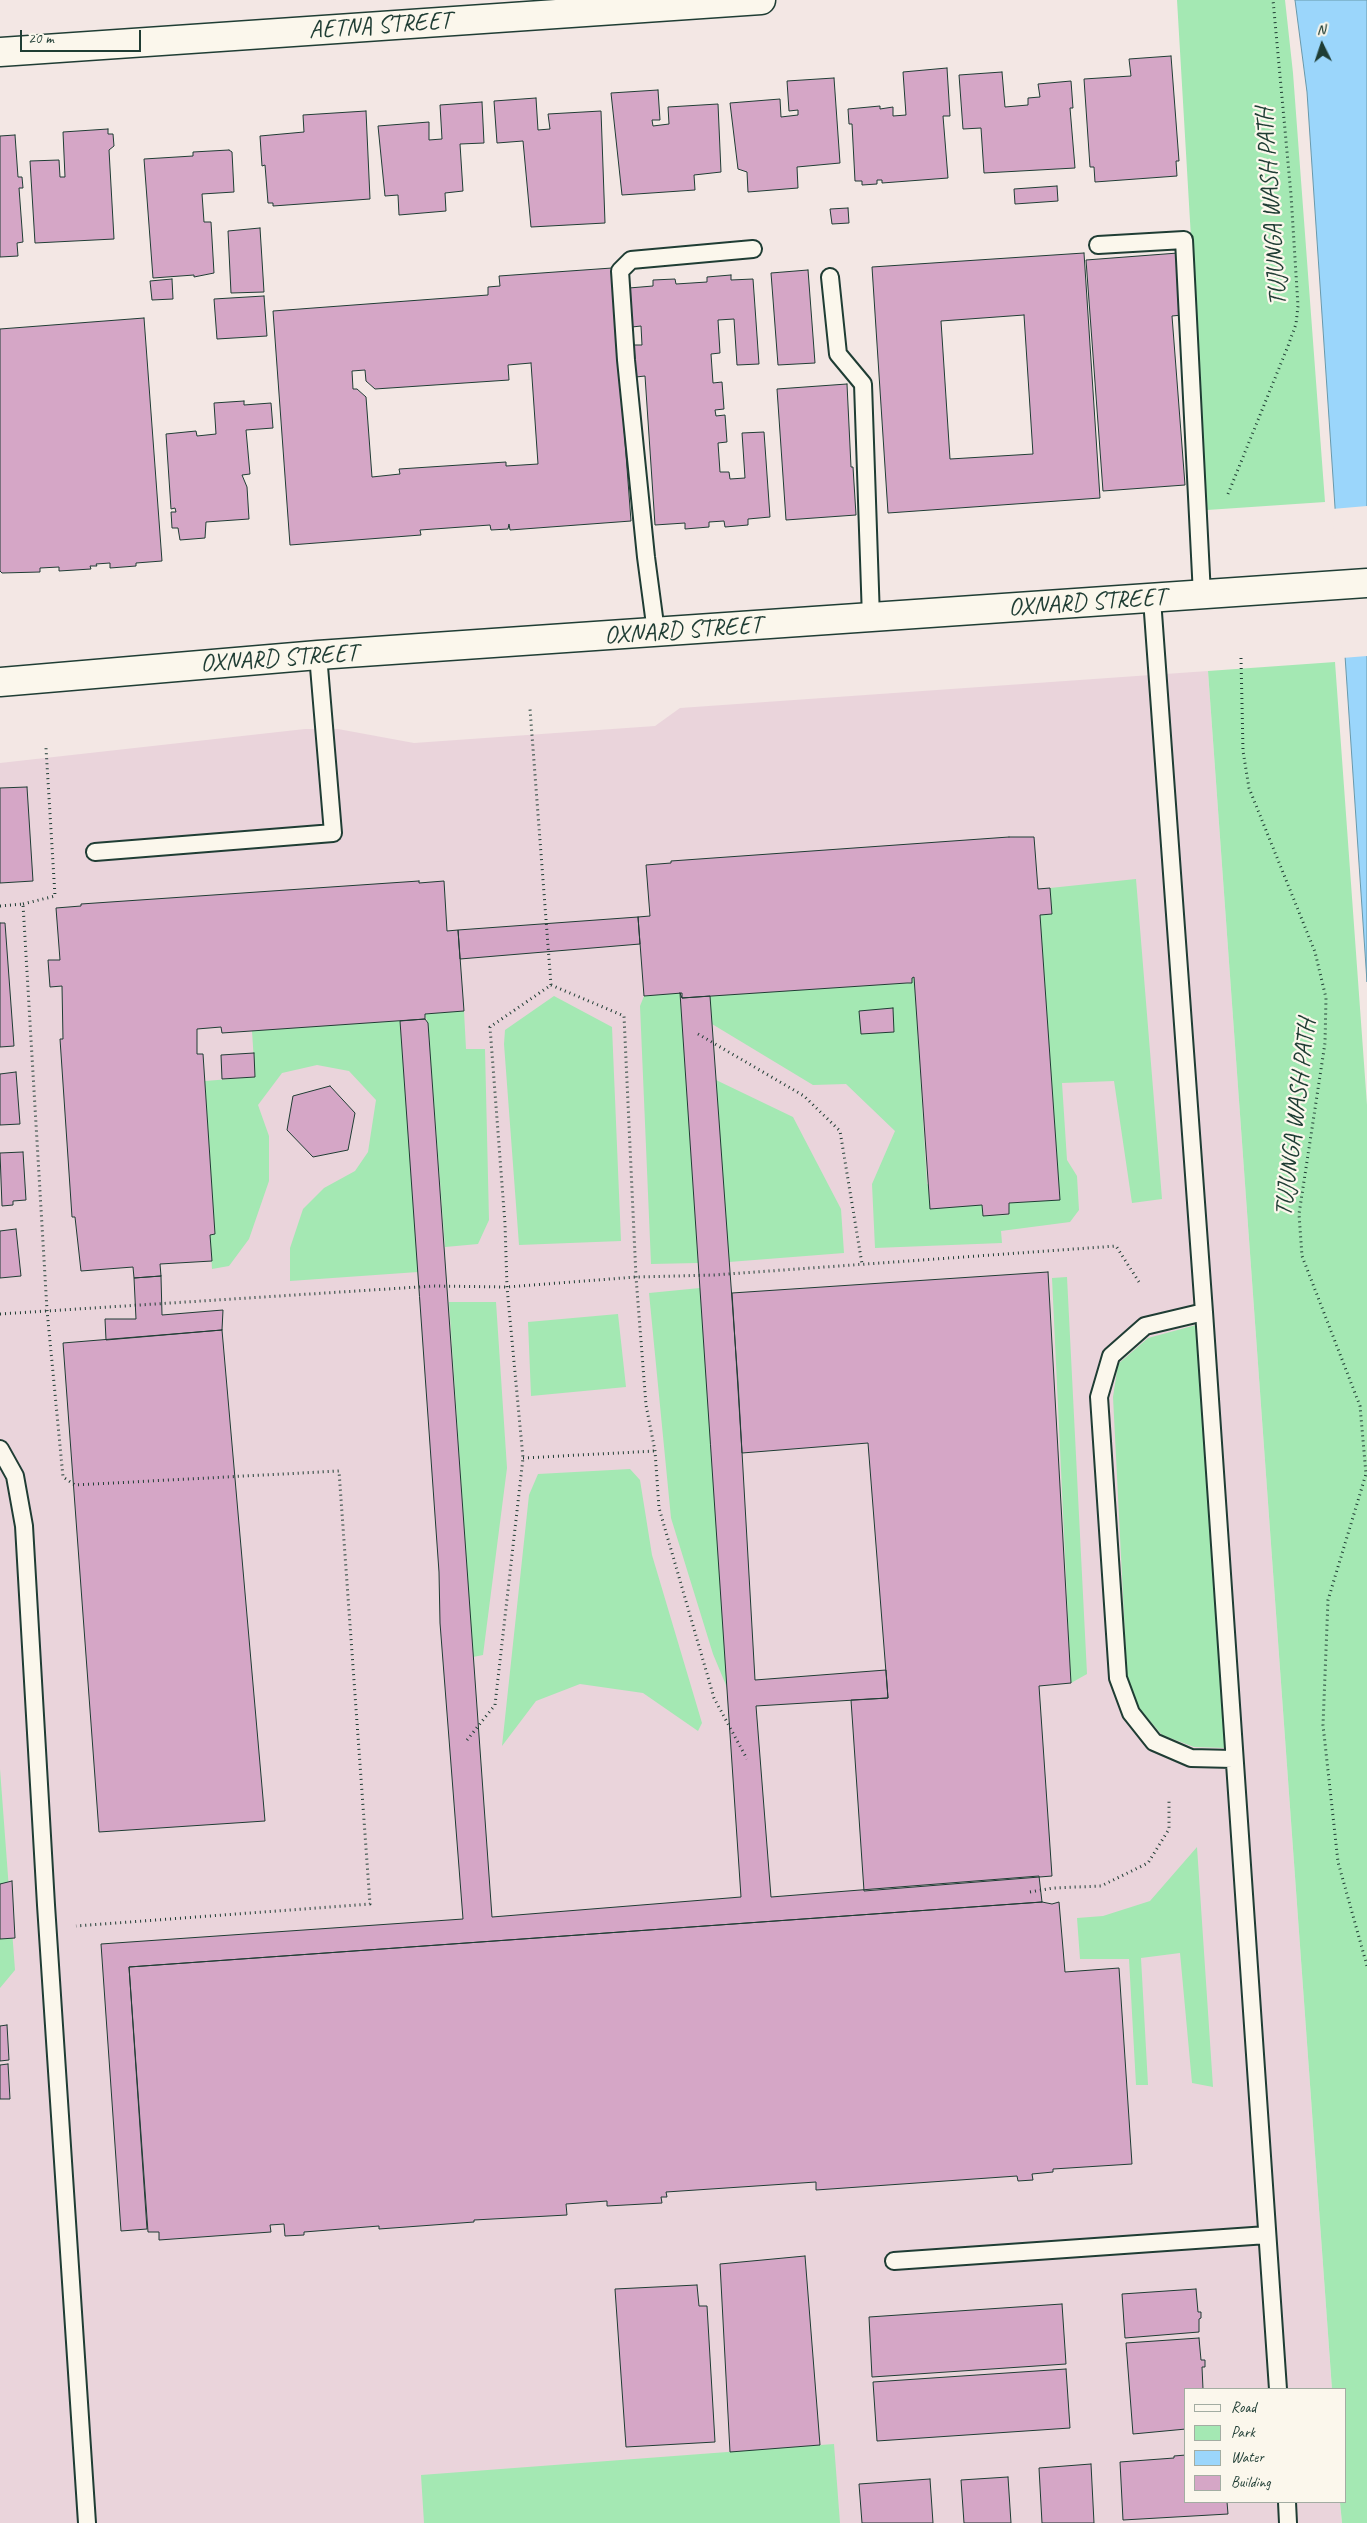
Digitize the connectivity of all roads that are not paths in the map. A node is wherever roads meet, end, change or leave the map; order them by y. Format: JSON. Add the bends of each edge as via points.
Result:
{"nodes":[{"id":1,"x":761,"y":0,"type":"edge"},
{"id":2,"x":0,"y":52,"type":"edge"},
{"id":3,"x":1098,"y":245,"type":"dead end"},
{"id":4,"x":753,"y":249,"type":"dead end"},
{"id":5,"x":830,"y":278,"type":"dead end"},
{"id":6,"x":1367,"y":583,"type":"edge"},
{"id":7,"x":1202,"y":595,"type":"junction"},
{"id":8,"x":1152,"y":599,"type":"junction"},
{"id":9,"x":871,"y":618,"type":"junction"},
{"id":10,"x":656,"y":632,"type":"junction"},
{"id":11,"x":318,"y":655,"type":"junction"},
{"id":12,"x":0,"y":682,"type":"edge"},
{"id":13,"x":95,"y":852,"type":"dead end"},
{"id":14,"x":1204,"y":1312,"type":"junction"},
{"id":15,"x":0,"y":1448,"type":"edge"},
{"id":16,"x":1233,"y":1759,"type":"junction"},
{"id":17,"x":1267,"y":2235,"type":"junction"},
{"id":18,"x":894,"y":2261,"type":"dead end"},
{"id":19,"x":1278,"y":2388,"type":"edge"},
{"id":20,"x":1287,"y":2503,"type":"edge"},
{"id":21,"x":87,"y":2523,"type":"edge"},
{"id":22,"x":1288,"y":2523,"type":"edge"}],
"edges":[{"from":1,"to":2,"type":"main road","name":"AETNA STREET"},
{"from":3,"to":7,"type":"lane","via":[[1184,240]]},
{"from":4,"to":10,"type":"lane","via":[[631,260],[620,271],[626,360]]},
{"from":5,"to":9,"type":"lane","via":[[838,354],[863,384]]},
{"from":6,"to":7,"type":"main road","name":"OXNARD STREET"},
{"from":7,"to":8,"type":"main road","name":"OXNARD STREET"},
{"from":8,"to":9,"type":"main road","name":"OXNARD STREET"},
{"from":8,"to":14,"type":"lane"},
{"from":9,"to":10,"type":"main road","name":"OXNARD STREET"},
{"from":10,"to":11,"type":"main road","name":"OXNARD STREET"},
{"from":11,"to":12,"type":"main road","name":"OXNARD STREET"},
{"from":11,"to":13,"type":"lane","via":[[334,834]]},
{"from":14,"to":16,"type":"lane"},
{"from":14,"to":16,"type":"lane","via":[[1145,1326],[1111,1356],[1099,1398],[1100,1417],[1118,1678],[1131,1713],[1154,1742],[1191,1758]]},
{"from":15,"to":21,"type":"lane","via":[[15,1476],[24,1526]]},
{"from":16,"to":17,"type":"lane"},
{"from":17,"to":18,"type":"lane"},
{"from":17,"to":19,"type":"lane"},
{"from":20,"to":22,"type":"lane"}]}
